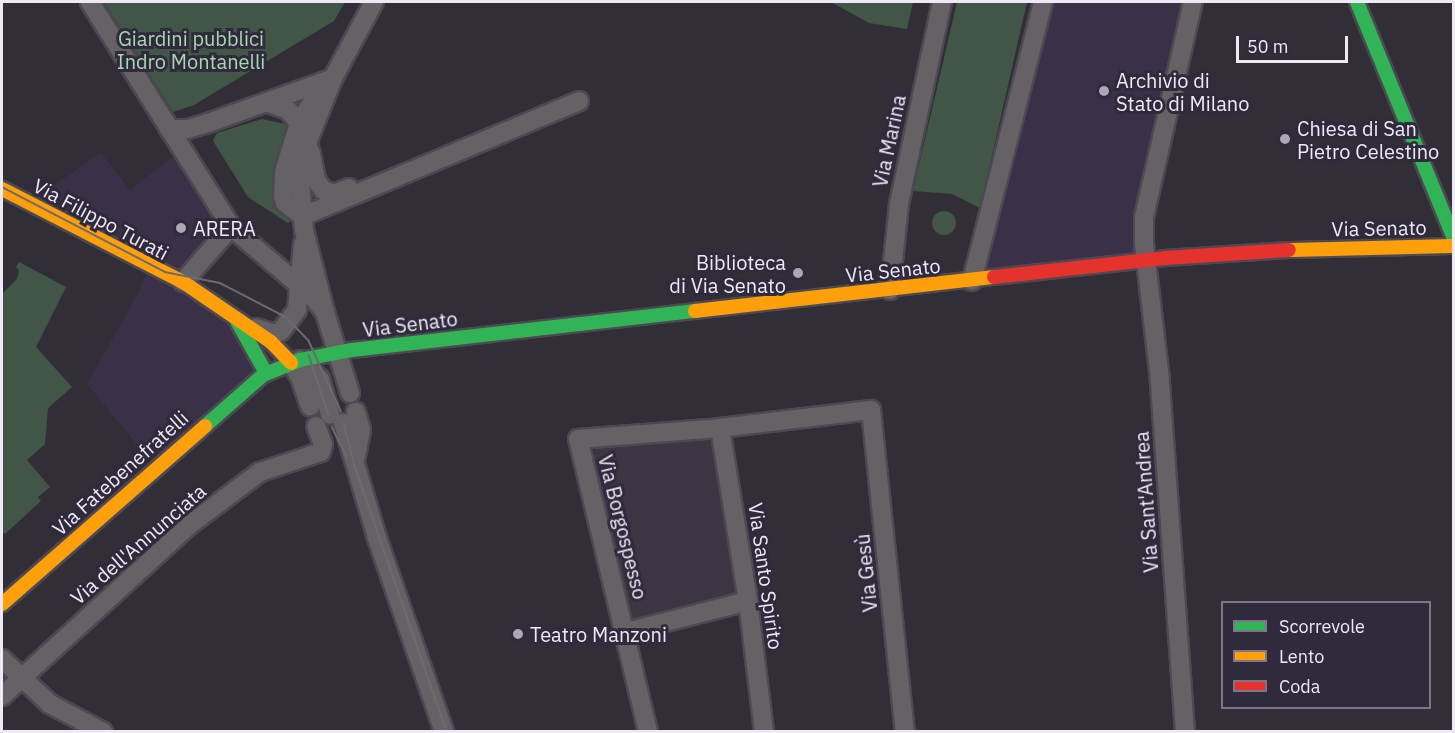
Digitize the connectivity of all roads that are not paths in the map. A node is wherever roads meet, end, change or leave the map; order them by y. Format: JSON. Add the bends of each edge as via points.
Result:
{"nodes":[{"id":1,"x":90,"y":2,"type":"edge"},
{"id":2,"x":374,"y":2,"type":"edge"},
{"id":3,"x":942,"y":2,"type":"edge"},
{"id":4,"x":1043,"y":2,"type":"edge"},
{"id":5,"x":1193,"y":2,"type":"edge"},
{"id":6,"x":1358,"y":2,"type":"edge"},
{"id":7,"x":333,"y":78,"type":"junction"},
{"id":8,"x":577,"y":98,"type":"dead end"},
{"id":9,"x":266,"y":102,"type":"junction"},
{"id":10,"x":299,"y":123,"type":"junction"},
{"id":11,"x":170,"y":129,"type":"junction"},
{"id":12,"x":307,"y":144,"type":"junction"},
{"id":13,"x":2,"y":189,"type":"edge"},
{"id":14,"x":336,"y":198,"type":"junction"},
{"id":15,"x":303,"y":223,"type":"junction"},
{"id":16,"x":231,"y":227,"type":"junction"},
{"id":17,"x":1454,"y":239,"type":"edge"},
{"id":18,"x":1454,"y":246,"type":"edge"},
{"id":19,"x":1148,"y":265,"type":"junction"},
{"id":20,"x":972,"y":281,"type":"junction"},
{"id":21,"x":183,"y":282,"type":"junction"},
{"id":22,"x":300,"y":286,"type":"junction"},
{"id":23,"x":890,"y":290,"type":"junction"},
{"id":24,"x":325,"y":312,"type":"junction"},
{"id":25,"x":237,"y":320,"type":"junction"},
{"id":26,"x":340,"y":357,"type":"junction"},
{"id":27,"x":295,"y":364,"type":"junction"},
{"id":28,"x":266,"y":373,"type":"junction"},
{"id":29,"x":334,"y":412,"type":"junction"},
{"id":30,"x":720,"y":428,"type":"junction"},
{"id":31,"x":355,"y":466,"type":"junction"},
{"id":32,"x":748,"y":601,"type":"junction"},
{"id":33,"x":2,"y":604,"type":"edge"},
{"id":34,"x":626,"y":632,"type":"junction"},
{"id":35,"x":2,"y":659,"type":"edge"},
{"id":36,"x":20,"y":679,"type":"junction"},
{"id":37,"x":2,"y":696,"type":"edge"},
{"id":38,"x":441,"y":724,"type":"edge"},
{"id":39,"x":103,"y":732,"type":"edge"},
{"id":40,"x":456,"y":732,"type":"edge"},
{"id":41,"x":648,"y":732,"type":"edge"},
{"id":42,"x":764,"y":732,"type":"edge"},
{"id":43,"x":905,"y":732,"type":"edge"},
{"id":44,"x":1185,"y":732,"type":"edge"}],
"edges":[{"from":1,"to":11,"type":"street"},
{"from":2,"to":7,"type":"street"},
{"from":3,"to":23,"type":"street","name":"Via Marina","via":[[898,204]]},
{"from":4,"to":20,"type":"street"},
{"from":5,"to":19,"type":"street","name":"Via Sant'Andrea","via":[[1144,216]]},
{"from":6,"to":17,"type":"street"},
{"from":7,"to":9,"type":"street"},
{"from":7,"to":10,"type":"street"},
{"from":7,"to":12,"type":"street"},
{"from":8,"to":14,"type":"street"},
{"from":9,"to":10,"type":"street","via":[[288,110]]},
{"from":9,"to":11,"type":"street","via":[[188,129]]},
{"from":10,"to":12,"type":"street"},
{"from":10,"to":15,"type":"street","via":[[282,185],[285,203]]},
{"from":11,"to":16,"type":"street"},
{"from":12,"to":14,"type":"street","via":[[320,186]]},
{"from":12,"to":15,"type":"street","via":[[300,179]]},
{"from":13,"to":21,"type":"street","name":"Via Filippo Turati"},
{"from":14,"to":15,"type":"street"},
{"from":15,"to":22,"type":"street"},
{"from":15,"to":24,"type":"street"},
{"from":16,"to":21,"type":"street"},
{"from":16,"to":22,"type":"street"},
{"from":18,"to":19,"type":"street","name":"Via Senato","via":[[1287,249]]},
{"from":19,"to":20,"type":"street","name":"Via Senato"},
{"from":19,"to":44,"type":"street","name":"Via Sant'Andrea"},
{"from":20,"to":23,"type":"street","name":"Via Senato"},
{"from":21,"to":25,"type":"street","name":"Via Filippo Turati"},
{"from":22,"to":24,"type":"street"},
{"from":22,"to":25,"type":"street","via":[[297,310],[281,331],[273,334]]},
{"from":23,"to":26,"type":"street","name":"Via Senato"},
{"from":24,"to":26,"type":"street"},
{"from":25,"to":27,"type":"street","name":"Via Filippo Turati"},
{"from":25,"to":28,"type":"street"},
{"from":26,"to":27,"type":"street","name":"Via Senato"},
{"from":26,"to":29,"type":"street"},
{"from":27,"to":28,"type":"street","name":"Via Fatebenefratelli"},
{"from":27,"to":29,"type":"street","via":[[320,379]]},
{"from":28,"to":33,"type":"street","name":"Via Fatebenefratelli"},
{"from":29,"to":31,"type":"street"},
{"from":29,"to":31,"type":"street","via":[[362,430]]},
{"from":29,"to":36,"type":"street","name":"Via dell'Annunciata","via":[[321,452],[260,472],[188,526]]},
{"from":30,"to":32,"type":"street","name":"Via Santo Spirito"},
{"from":30,"to":34,"type":"street","name":"Via Borgospesso","via":[[578,439]]},
{"from":30,"to":43,"type":"street","name":"Via Gesù","via":[[871,410]]},
{"from":31,"to":38,"type":"street"},
{"from":32,"to":34,"type":"street"},
{"from":32,"to":42,"type":"street","name":"Via Santo Spirito"},
{"from":34,"to":41,"type":"street","name":"Via Borgospesso"},
{"from":35,"to":36,"type":"street"},
{"from":36,"to":37,"type":"street","name":"Via dell'Annunciata"},
{"from":36,"to":39,"type":"street","via":[[63,712]]},
{"from":38,"to":40,"type":"street"}]}
